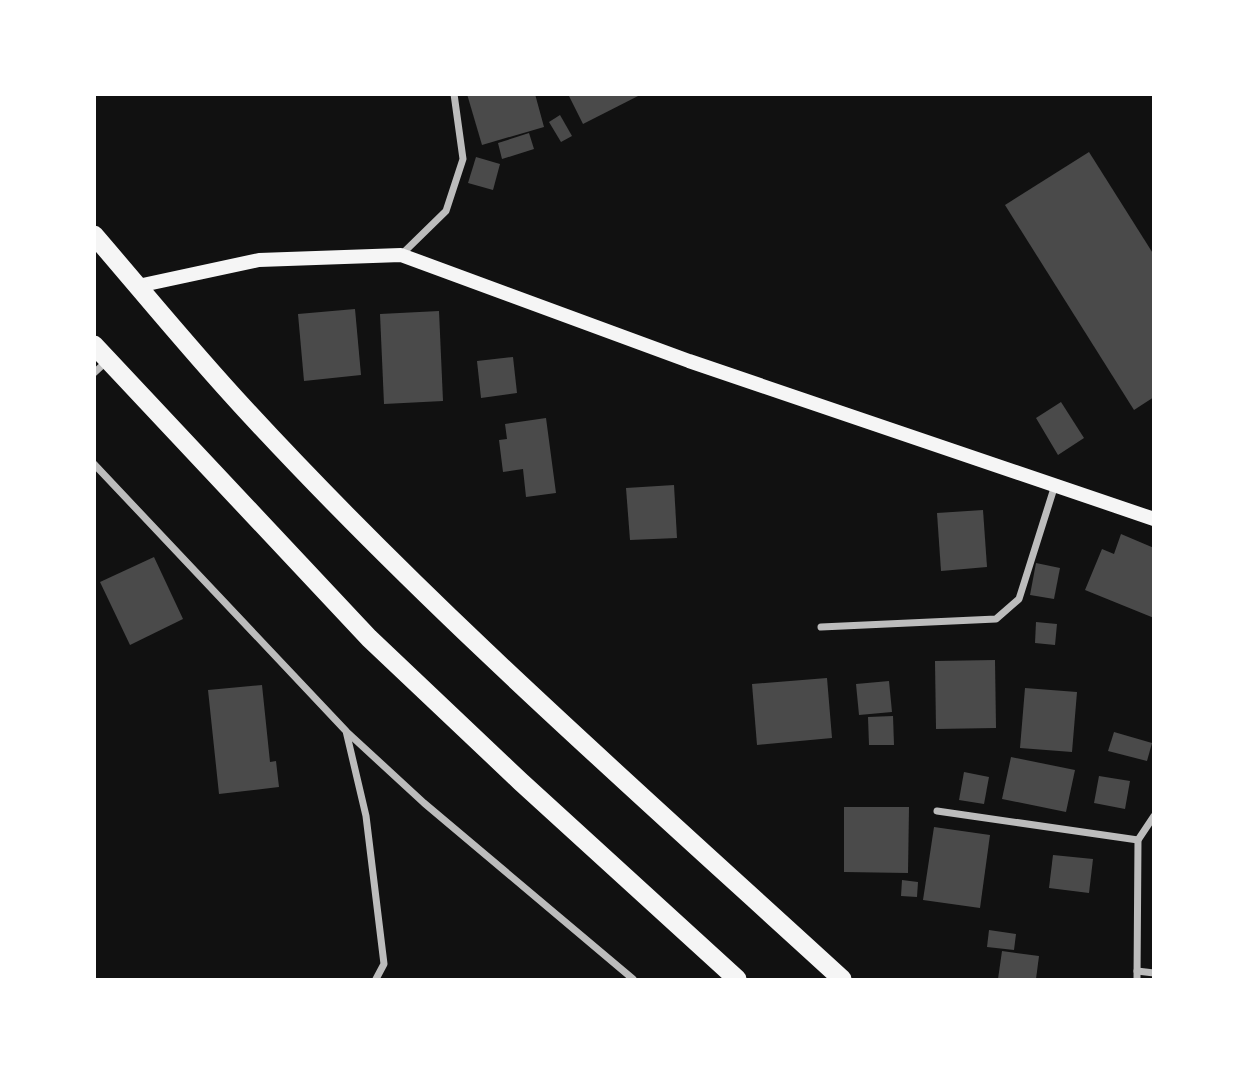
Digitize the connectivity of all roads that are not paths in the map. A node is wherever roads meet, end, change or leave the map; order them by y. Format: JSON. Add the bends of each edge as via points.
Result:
{"nodes":[{"id":1,"x":454,"y":94,"type":"edge"},
{"id":2,"x":94,"y":236,"type":"edge"},
{"id":3,"x":401,"y":255,"type":"junction"},
{"id":4,"x":138,"y":286,"type":"junction"},
{"id":5,"x":94,"y":345,"type":"edge"},
{"id":6,"x":101,"y":367,"type":"edge"},
{"id":7,"x":94,"y":464,"type":"edge"},
{"id":8,"x":1055,"y":485,"type":"junction"},
{"id":9,"x":1153,"y":519,"type":"edge"},
{"id":10,"x":821,"y":627,"type":"dead end"},
{"id":11,"x":346,"y":731,"type":"junction"},
{"id":12,"x":937,"y":811,"type":"dead end"},
{"id":13,"x":1153,"y":816,"type":"edge"},
{"id":14,"x":1138,"y":839,"type":"junction"},
{"id":15,"x":1153,"y":973,"type":"edge"},
{"id":16,"x":1137,"y":975,"type":"edge"},
{"id":17,"x":376,"y":979,"type":"edge"},
{"id":18,"x":633,"y":979,"type":"edge"},
{"id":19,"x":737,"y":979,"type":"edge"},
{"id":20,"x":842,"y":979,"type":"edge"}],
"edges":[{"from":1,"to":3,"type":"street","via":[[463,159],[459,172],[446,211]]},
{"from":2,"to":4,"type":"highway"},
{"from":3,"to":4,"type":"main road","via":[[259,260]]},
{"from":3,"to":8,"type":"main road","via":[[689,361]]},
{"from":4,"to":20,"type":"highway","via":[[244,408],[415,581],[549,712]]},
{"from":5,"to":6,"type":"highway"},
{"from":6,"to":19,"type":"highway","via":[[369,638]]},
{"from":7,"to":11,"type":"street"},
{"from":8,"to":9,"type":"main road"},
{"from":8,"to":10,"type":"street","via":[[1019,599],[996,619]]},
{"from":11,"to":17,"type":"street","via":[[366,816],[384,964]]},
{"from":11,"to":18,"type":"street"},
{"from":12,"to":14,"type":"street"},
{"from":13,"to":14,"type":"street"},
{"from":14,"to":16,"type":"street"},
{"from":15,"to":16,"type":"street"}]}
